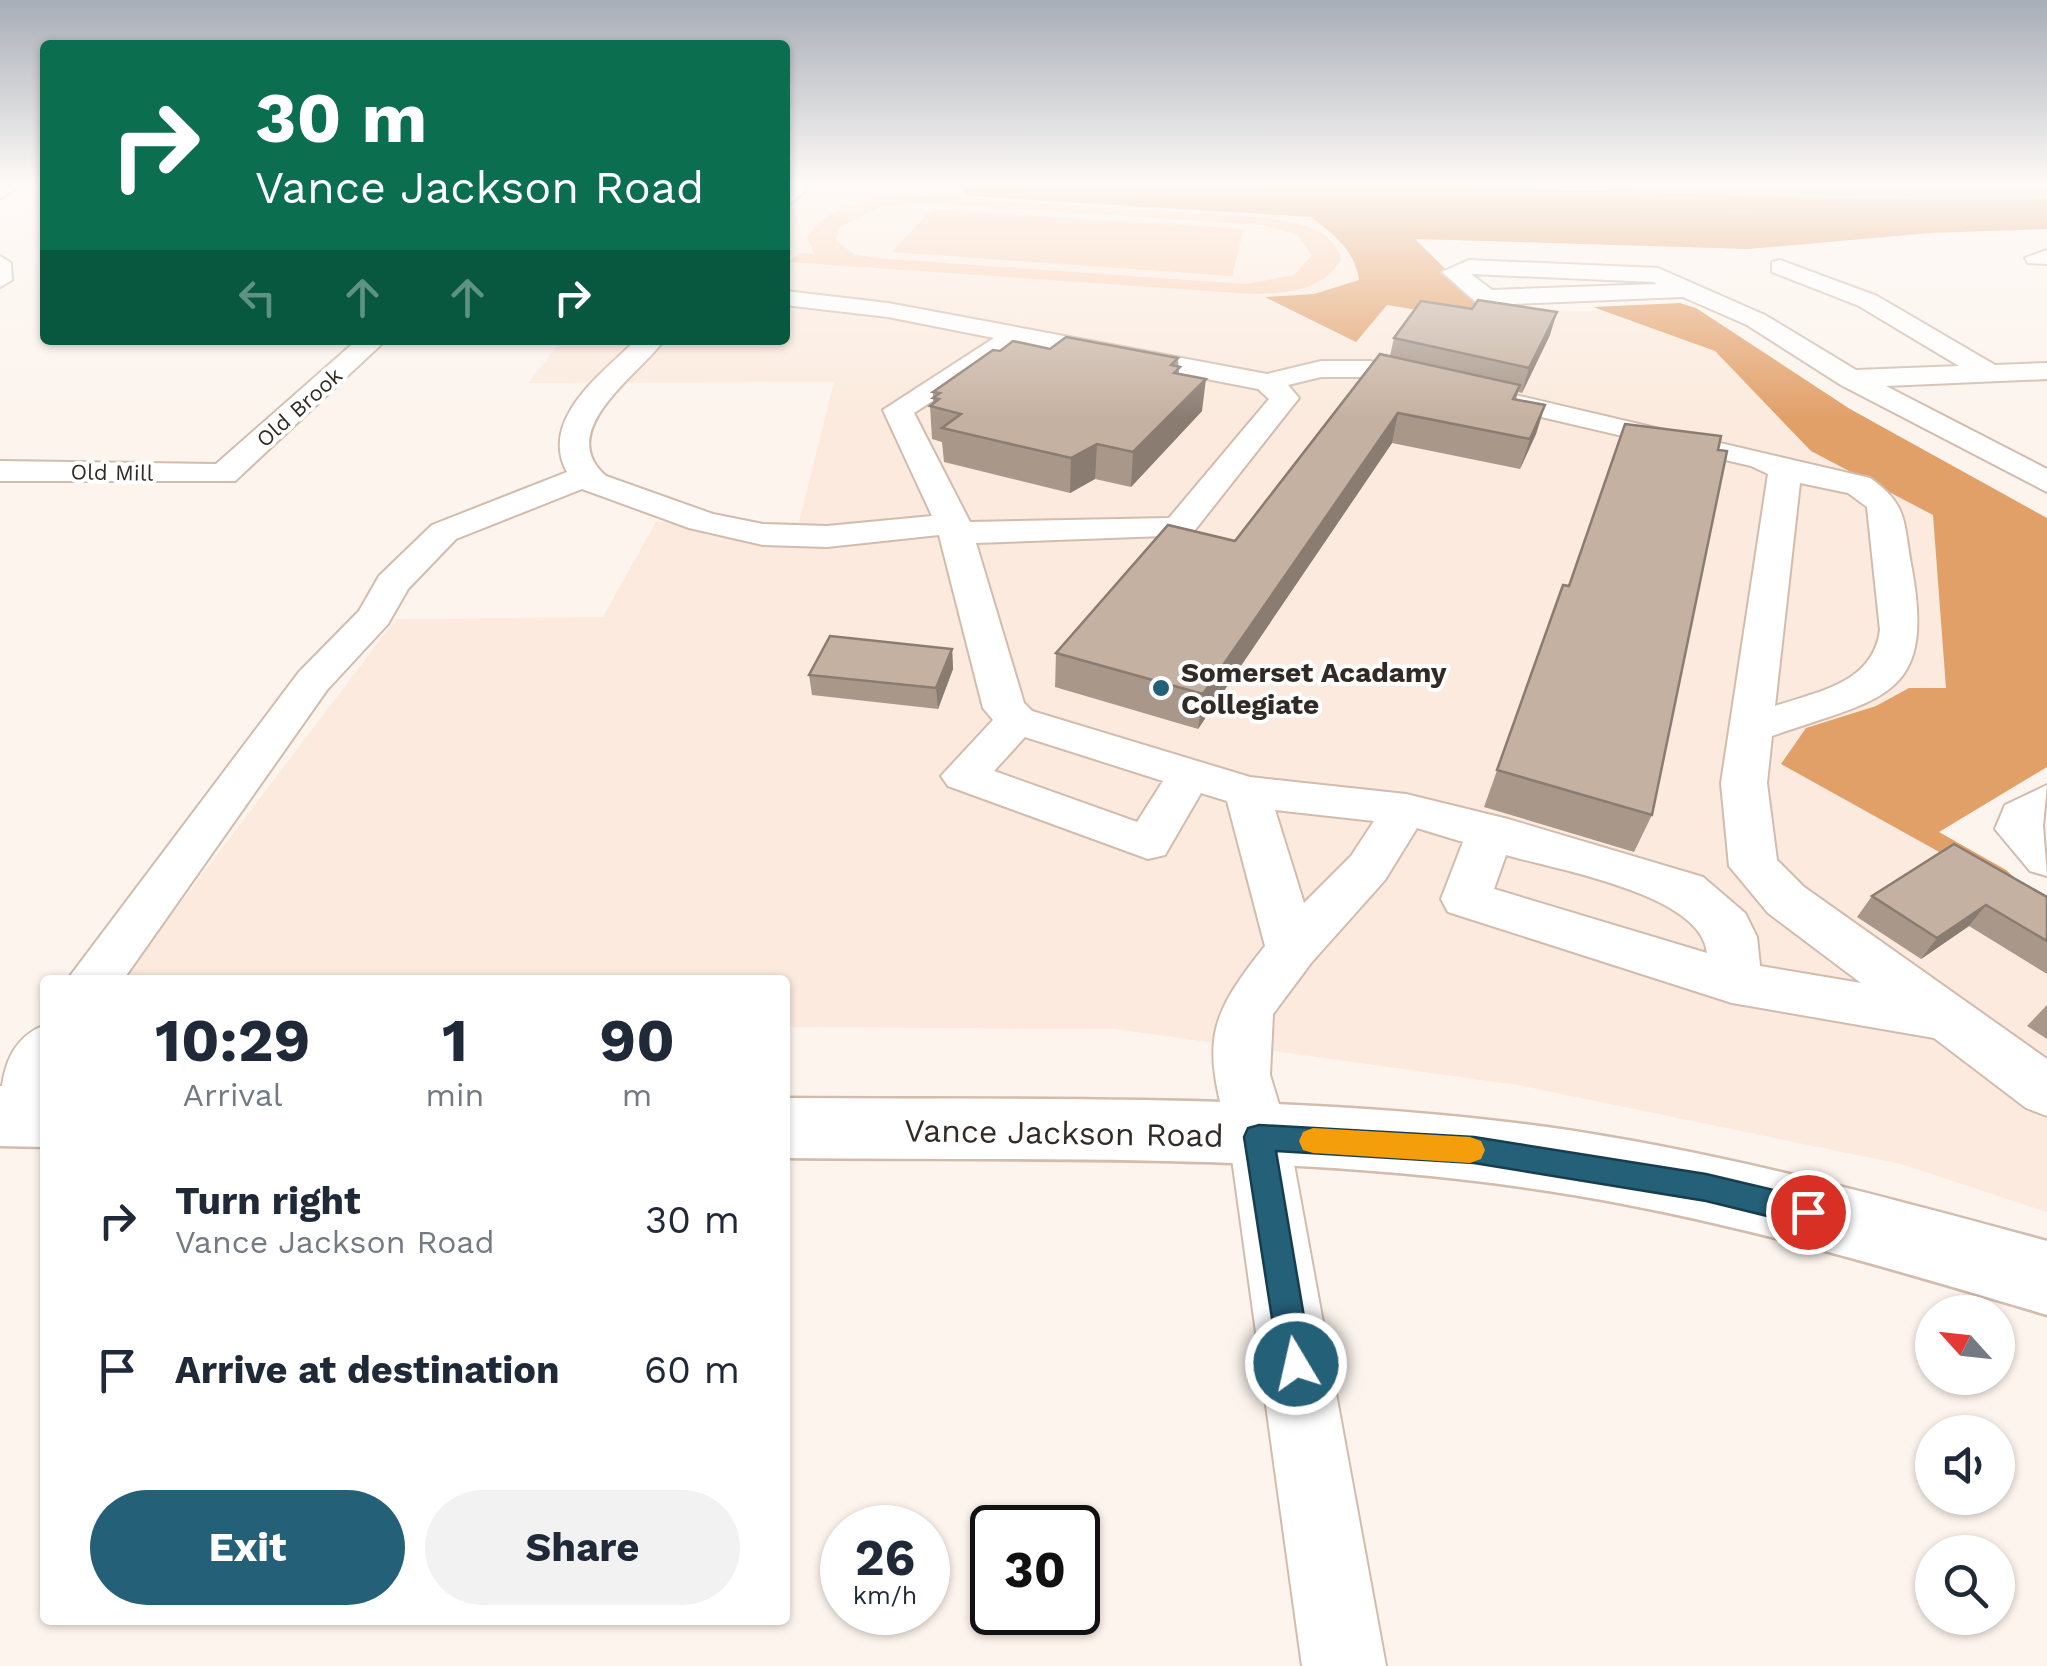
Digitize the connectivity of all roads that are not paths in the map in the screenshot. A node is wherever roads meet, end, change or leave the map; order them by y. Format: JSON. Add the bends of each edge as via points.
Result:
{"nodes":[{"id":1,"x":0,"y":263,"type":"edge"},
{"id":2,"x":1780,"y":267,"type":"dead end"},
{"id":3,"x":0,"y":280,"type":"edge"},
{"id":4,"x":1686,"y":290,"type":"junction"},
{"id":5,"x":790,"y":299,"type":"edge"},
{"id":6,"x":1016,"y":335,"type":"junction"},
{"id":7,"x":367,"y":345,"type":"edge"},
{"id":8,"x":647,"y":345,"type":"edge"},
{"id":9,"x":2047,"y":370,"type":"edge"},
{"id":10,"x":1989,"y":373,"type":"junction"},
{"id":11,"x":1851,"y":379,"type":"junction"},
{"id":12,"x":1267,"y":382,"type":"junction"},
{"id":13,"x":0,"y":470,"type":"edge"},
{"id":14,"x":1785,"y":470,"type":"junction"},
{"id":15,"x":224,"y":474,"type":"joint"},
{"id":16,"x":587,"y":476,"type":"junction"},
{"id":17,"x":2047,"y":482,"type":"edge"},
{"id":18,"x":954,"y":528,"type":"junction"},
{"id":19,"x":1017,"y":720,"type":"junction"},
{"id":20,"x":1752,"y":728,"type":"junction"},
{"id":21,"x":1190,"y":774,"type":"junction"},
{"id":22,"x":1247,"y":792,"type":"junction"},
{"id":23,"x":2047,"y":800,"type":"edge"},
{"id":24,"x":1406,"y":809,"type":"junction"},
{"id":25,"x":1491,"y":830,"type":"junction"},
{"id":26,"x":2047,"y":859,"type":"edge"},
{"id":27,"x":1292,"y":950,"type":"junction"},
{"id":28,"x":98,"y":975,"type":"edge"},
{"id":29,"x":1732,"y":982,"type":"junction"},
{"id":30,"x":1946,"y":1020,"type":"junction"},
{"id":31,"x":40,"y":1055,"type":"edge"},
{"id":32,"x":2047,"y":1090,"type":"edge"},
{"id":33,"x":0,"y":1113,"type":"edge"},
{"id":34,"x":40,"y":1117,"type":"edge"},
{"id":35,"x":790,"y":1128,"type":"edge"},
{"id":36,"x":1259,"y":1137,"type":"junction"},
{"id":37,"x":2047,"y":1278,"type":"edge"},
{"id":38,"x":1344,"y":1666,"type":"edge"}],
"edges":[{"from":1,"to":3,"type":"street"},
{"from":2,"to":10,"type":"street","via":[[1868,301]]},
{"from":4,"to":4,"type":"street","via":[[1486,298],[1454,272],[1469,267],[1658,276]]},
{"from":4,"to":11,"type":"street","via":[[1756,320]]},
{"from":5,"to":6,"type":"street"},
{"from":6,"to":12,"type":"street"},
{"from":6,"to":18,"type":"street","via":[[898,410]]},
{"from":7,"to":15,"type":"street","name":"Old Brook"},
{"from":8,"to":16,"type":"street","via":[[577,424],[575,446]]},
{"from":9,"to":10,"type":"street"},
{"from":10,"to":11,"type":"street"},
{"from":11,"to":17,"type":"street"},
{"from":12,"to":14,"type":"street","via":[[1321,369],[1370,369],[1761,459]]},
{"from":12,"to":18,"type":"street","via":[[1286,398],[1179,528]]},
{"from":13,"to":15,"type":"street","name":"Old Mill"},
{"from":14,"to":20,"type":"street"},
{"from":14,"to":20,"type":"street","via":[[1859,486],[1883,503],[1901,633],[1892,666],[1860,687]]},
{"from":16,"to":18,"type":"street","via":[[597,488],[653,500],[700,521],[769,534],[851,537]]},
{"from":16,"to":28,"type":"street","via":[[444,532],[392,584],[376,616],[313,681]]},
{"from":18,"to":19,"type":"street","via":[[1004,708]]},
{"from":19,"to":21,"type":"street"},
{"from":19,"to":21,"type":"street","via":[[964,776],[1148,843]]},
{"from":20,"to":30,"type":"street","via":[[1744,782],[1753,866],[1786,900]]},
{"from":21,"to":22,"type":"street"},
{"from":22,"to":24,"type":"street"},
{"from":22,"to":27,"type":"street"},
{"from":23,"to":26,"type":"street","via":[[2022,816],[2019,829]]},
{"from":24,"to":25,"type":"street"},
{"from":24,"to":27,"type":"street","via":[[1368,868]]},
{"from":25,"to":29,"type":"street","via":[[1686,890],[1722,915],[1735,948]]},
{"from":25,"to":29,"type":"street","via":[[1466,900]]},
{"from":27,"to":36,"type":"street","via":[[1246,1009],[1241,1076]]},
{"from":29,"to":30,"type":"street"},
{"from":30,"to":32,"type":"street"},
{"from":31,"to":33,"type":"street"},
{"from":33,"to":34,"type":"main road"},
{"from":35,"to":36,"type":"main road","name":"Vance Jackson Road"},
{"from":36,"to":37,"type":"main road","name":"Vance Jackson Road","via":[[1474,1150],[1706,1188]]},
{"from":36,"to":38,"type":"street"}]}
